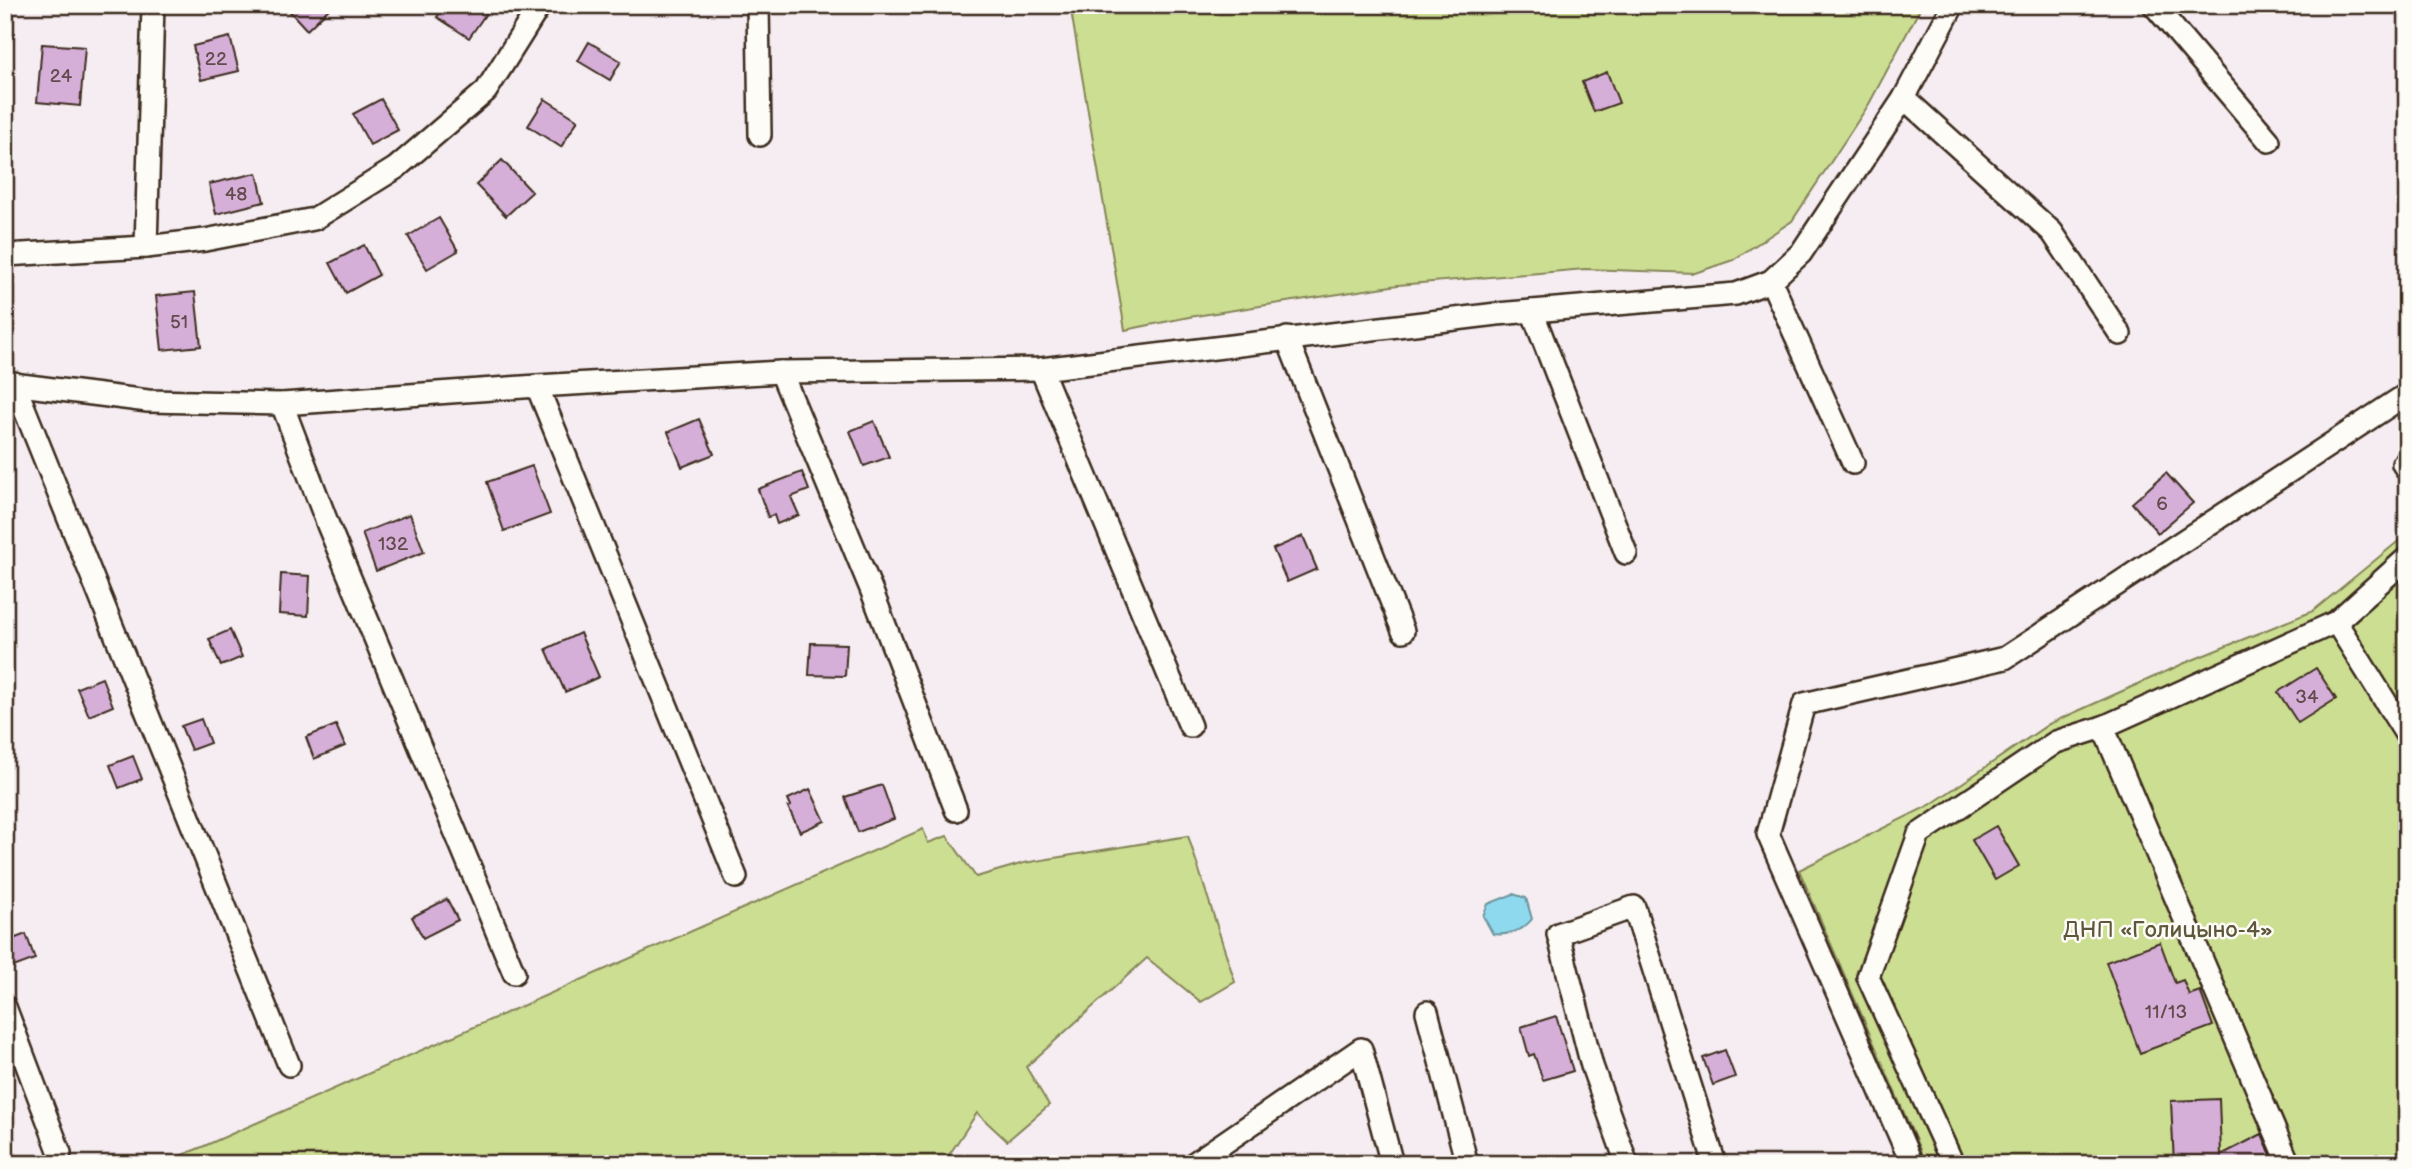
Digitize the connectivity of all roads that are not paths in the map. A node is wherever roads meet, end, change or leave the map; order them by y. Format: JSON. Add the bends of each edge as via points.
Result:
{"nodes":[{"id":1,"x":153,"y":5,"type":"edge"},
{"id":2,"x":540,"y":5,"type":"edge"},
{"id":3,"x":758,"y":5,"type":"edge"},
{"id":4,"x":1953,"y":5,"type":"edge"},
{"id":5,"x":2154,"y":5,"type":"edge"},
{"id":6,"x":1904,"y":98,"type":"junction"},
{"id":7,"x":760,"y":135,"type":"dead end"},
{"id":8,"x":2269,"y":141,"type":"dead end"},
{"id":9,"x":146,"y":247,"type":"junction"},
{"id":10,"x":5,"y":254,"type":"edge"},
{"id":11,"x":1771,"y":281,"type":"junction"},
{"id":12,"x":1532,"y":311,"type":"junction"},
{"id":13,"x":2119,"y":334,"type":"dead end"},
{"id":14,"x":1287,"y":338,"type":"junction"},
{"id":15,"x":1041,"y":369,"type":"junction"},
{"id":16,"x":781,"y":372,"type":"junction"},
{"id":17,"x":9,"y":383,"type":"edge"},
{"id":18,"x":537,"y":386,"type":"junction"},
{"id":19,"x":2407,"y":394,"type":"edge"},
{"id":20,"x":282,"y":404,"type":"junction"},
{"id":21,"x":1853,"y":463,"type":"dead end"},
{"id":22,"x":1626,"y":553,"type":"dead end"},
{"id":23,"x":2407,"y":558,"type":"edge"},
{"id":24,"x":2336,"y":622,"type":"junction"},
{"id":25,"x":1403,"y":631,"type":"dead end"},
{"id":26,"x":1190,"y":726,"type":"dead end"},
{"id":27,"x":2103,"y":727,"type":"junction"},
{"id":28,"x":2407,"y":736,"type":"edge"},
{"id":29,"x":956,"y":810,"type":"dead end"},
{"id":30,"x":736,"y":877,"type":"dead end"},
{"id":31,"x":513,"y":973,"type":"dead end"},
{"id":32,"x":5,"y":1007,"type":"edge"},
{"id":33,"x":1427,"y":1012,"type":"dead end"},
{"id":34,"x":289,"y":1065,"type":"dead end"},
{"id":35,"x":60,"y":1153,"type":"dead end"},
{"id":36,"x":1193,"y":1164,"type":"edge"},
{"id":37,"x":1392,"y":1164,"type":"edge"},
{"id":38,"x":1467,"y":1164,"type":"edge"},
{"id":39,"x":1627,"y":1164,"type":"edge"},
{"id":40,"x":1715,"y":1164,"type":"edge"},
{"id":41,"x":1912,"y":1164,"type":"edge"},
{"id":42,"x":1953,"y":1164,"type":"edge"},
{"id":43,"x":2288,"y":1164,"type":"edge"}],
"edges":[{"from":1,"to":9,"type":"street"},
{"from":2,"to":9,"type":"street","via":[[486,90],[396,168],[326,212],[314,219]]},
{"from":3,"to":7,"type":"street"},
{"from":4,"to":6,"type":"street"},
{"from":5,"to":8,"type":"street"},
{"from":6,"to":11,"type":"street","via":[[1801,253]]},
{"from":6,"to":13,"type":"street","via":[[2052,232]]},
{"from":9,"to":10,"type":"street"},
{"from":11,"to":12,"type":"street","via":[[1736,294]]},
{"from":11,"to":21,"type":"street"},
{"from":12,"to":14,"type":"street"},
{"from":12,"to":22,"type":"street"},
{"from":14,"to":15,"type":"street"},
{"from":14,"to":25,"type":"street"},
{"from":15,"to":16,"type":"street"},
{"from":15,"to":26,"type":"street"},
{"from":16,"to":18,"type":"street"},
{"from":16,"to":29,"type":"street"},
{"from":17,"to":20,"type":"street","via":[[148,401]]},
{"from":17,"to":34,"type":"street"},
{"from":18,"to":20,"type":"street"},
{"from":18,"to":30,"type":"street"},
{"from":19,"to":41,"type":"street","via":[[2006,657],[1804,704],[1768,834]]},
{"from":20,"to":31,"type":"street"},
{"from":23,"to":24,"type":"street"},
{"from":24,"to":27,"type":"street"},
{"from":24,"to":28,"type":"street"},
{"from":27,"to":42,"type":"street","via":[[2056,742],[1919,834],[1868,977]]},
{"from":27,"to":43,"type":"street"},
{"from":32,"to":35,"type":"street"},
{"from":33,"to":38,"type":"street"},
{"from":36,"to":37,"type":"street","via":[[1361,1049]]},
{"from":39,"to":40,"type":"street","via":[[1592,1066],[1558,934],[1634,907]]}]}
